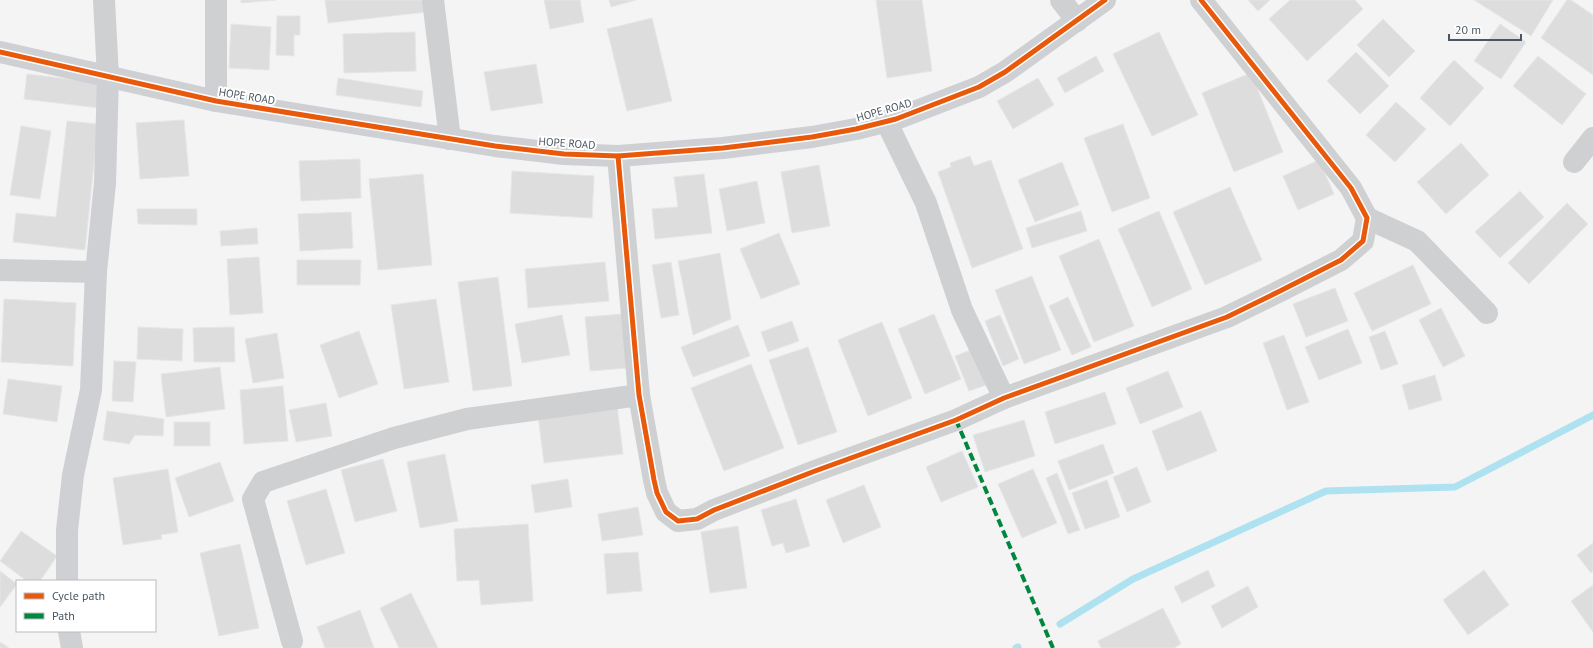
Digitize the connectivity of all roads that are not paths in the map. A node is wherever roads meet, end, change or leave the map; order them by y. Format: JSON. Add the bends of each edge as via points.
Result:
{"nodes":[{"id":1,"x":104,"y":0,"type":"edge"},
{"id":2,"x":216,"y":0,"type":"edge"},
{"id":3,"x":433,"y":0,"type":"edge"},
{"id":4,"x":1061,"y":0,"type":"edge"},
{"id":5,"x":1105,"y":0,"type":"edge"},
{"id":6,"x":1201,"y":0,"type":"edge"},
{"id":7,"x":1077,"y":20,"type":"junction"},
{"id":8,"x":0,"y":52,"type":"edge"},
{"id":9,"x":108,"y":77,"type":"junction"},
{"id":10,"x":216,"y":101,"type":"junction"},
{"id":11,"x":886,"y":122,"type":"junction"},
{"id":12,"x":1593,"y":138,"type":"edge"},
{"id":13,"x":450,"y":139,"type":"junction"},
{"id":14,"x":618,"y":156,"type":"junction"},
{"id":15,"x":1574,"y":162,"type":"dead end"},
{"id":16,"x":1367,"y":218,"type":"junction"},
{"id":17,"x":0,"y":270,"type":"edge"},
{"id":18,"x":96,"y":272,"type":"junction"},
{"id":19,"x":1487,"y":312,"type":"dead end"},
{"id":20,"x":639,"y":395,"type":"junction"},
{"id":21,"x":1004,"y":398,"type":"junction"},
{"id":22,"x":67,"y":580,"type":"edge"},
{"id":23,"x":69,"y":632,"type":"edge"},
{"id":24,"x":292,"y":641,"type":"dead end"},
{"id":25,"x":72,"y":648,"type":"edge"}],
"edges":[{"from":1,"to":9,"type":"street"},
{"from":2,"to":10,"type":"street"},
{"from":3,"to":13,"type":"street"},
{"from":4,"to":7,"type":"street"},
{"from":5,"to":7,"type":"street","name":"HOPE ROAD"},
{"from":6,"to":16,"type":"street","via":[[1351,188]]},
{"from":7,"to":11,"type":"street","name":"HOPE ROAD","via":[[986,83]]},
{"from":8,"to":9,"type":"street","name":"HOPE ROAD"},
{"from":9,"to":10,"type":"street","name":"HOPE ROAD"},
{"from":9,"to":18,"type":"street","via":[[105,184]]},
{"from":10,"to":13,"type":"street","name":"HOPE ROAD"},
{"from":11,"to":14,"type":"street","name":"HOPE ROAD","via":[[812,137],[723,148]]},
{"from":11,"to":21,"type":"street","via":[[926,203],[962,310]]},
{"from":12,"to":15,"type":"street"},
{"from":13,"to":14,"type":"street","name":"HOPE ROAD","via":[[564,154]]},
{"from":14,"to":20,"type":"street"},
{"from":16,"to":19,"type":"street","via":[[1417,241]]},
{"from":16,"to":21,"type":"street","via":[[1363,241],[1341,260],[1280,291],[1227,317]]},
{"from":17,"to":18,"type":"street"},
{"from":18,"to":22,"type":"street","via":[[91,390],[73,475],[67,530]]},
{"from":20,"to":21,"type":"street","via":[[657,493],[666,512],[678,521],[697,519],[815,471],[956,420]]},
{"from":20,"to":24,"type":"street","via":[[468,419],[394,438],[263,482],[254,499]]},
{"from":23,"to":25,"type":"street"}]}
